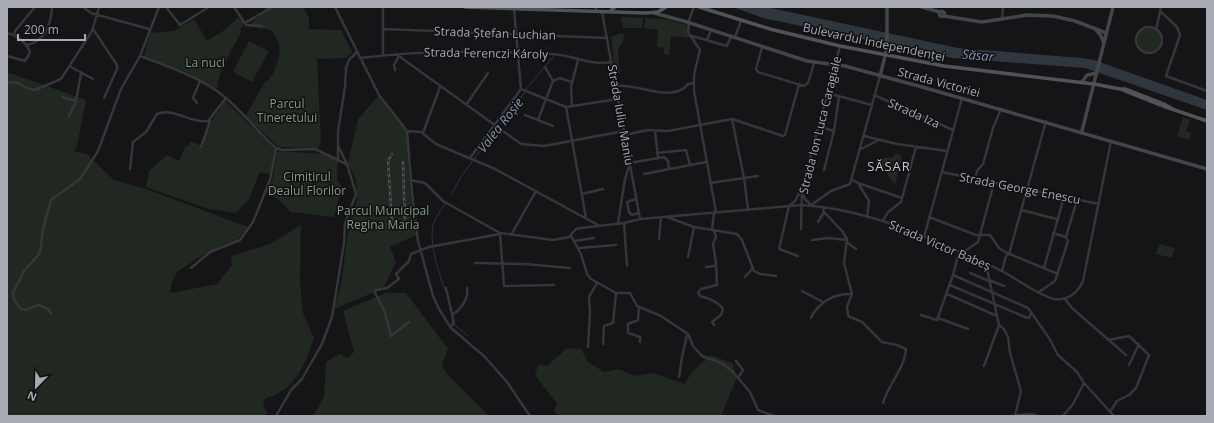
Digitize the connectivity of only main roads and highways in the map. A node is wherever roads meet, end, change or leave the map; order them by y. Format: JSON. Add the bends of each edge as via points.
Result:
{"nodes":[{"id":1,"x":465,"y":7,"type":"edge"},
{"id":2,"x":476,"y":7,"type":"edge"},
{"id":3,"x":615,"y":7,"type":"edge"},
{"id":4,"x":620,"y":7,"type":"edge"},
{"id":5,"x":699,"y":7,"type":"edge"},
{"id":6,"x":548,"y":8,"type":"edge"},
{"id":7,"x":664,"y":8,"type":"edge"},
{"id":8,"x":596,"y":9,"type":"edge"},
{"id":9,"x":609,"y":12,"type":"junction"},
{"id":10,"x":621,"y":12,"type":"junction"},
{"id":11,"x":643,"y":12,"type":"junction"},
{"id":12,"x":1207,"y":121,"type":"edge"}],
"edges":[{"from":1,"to":2,"type":"main road","name":"Strada Victoriei"},
{"from":2,"to":6,"type":"main road","name":"Strada Victoriei"},
{"from":3,"to":9,"type":"main road"},
{"from":4,"to":10,"type":"main road"},
{"from":5,"to":12,"type":"main road","name":"Bulevardul Independenței","via":[[740,21],[840,46],[954,68],[1125,89]]},
{"from":6,"to":8,"type":"main road","name":"Strada Victoriei"},
{"from":7,"to":11,"type":"main road","name":"Strada Victoriei"},
{"from":7,"to":11,"type":"main road","name":"Strada Victoriei","via":[[654,13]]},
{"from":8,"to":9,"type":"main road","name":"Strada Victoriei"},
{"from":9,"to":10,"type":"main road","name":"Strada Victoriei"},
{"from":10,"to":11,"type":"main road","name":"Strada Victoriei"}]}
